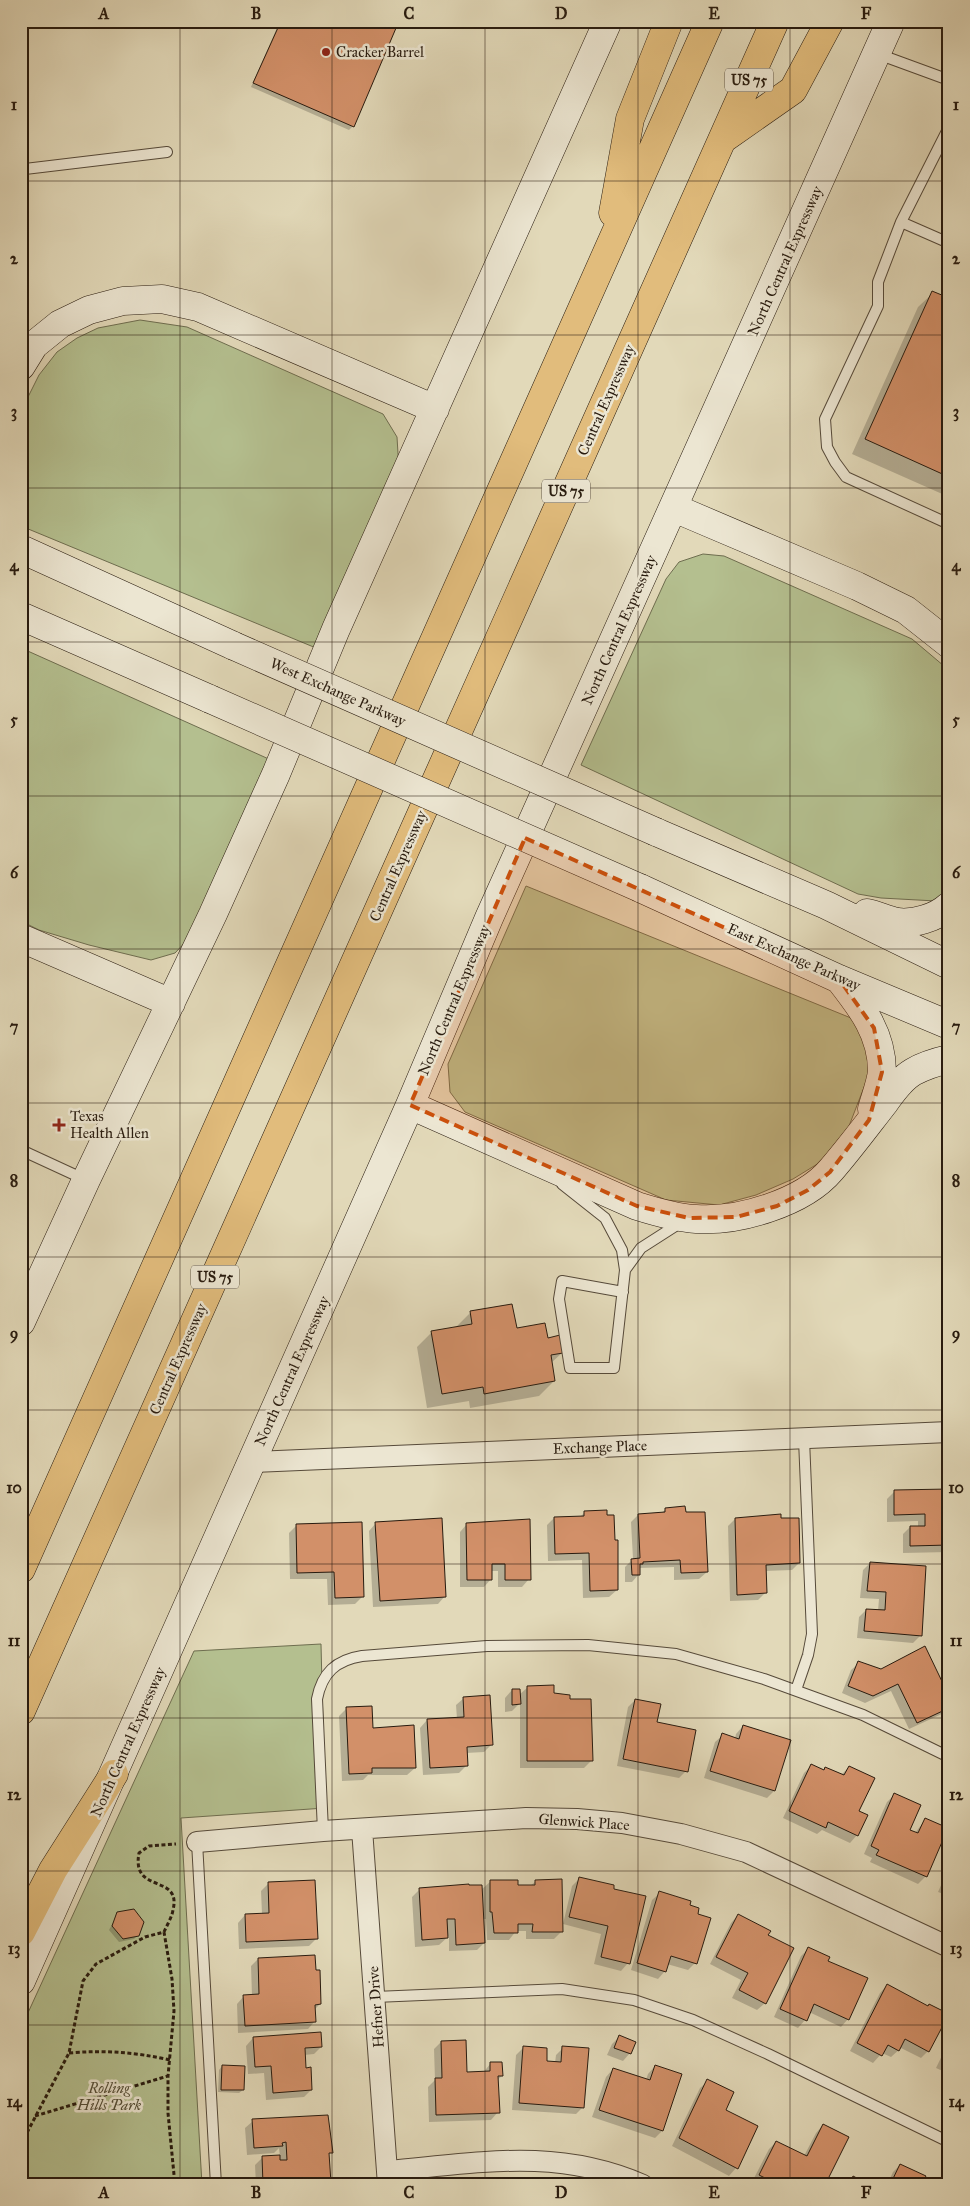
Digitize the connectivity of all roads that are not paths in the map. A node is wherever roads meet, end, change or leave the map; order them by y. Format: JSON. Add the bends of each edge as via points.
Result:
{"nodes":[{"id":1,"x":608,"y":21,"type":"edge"},
{"id":2,"x":669,"y":21,"type":"edge"},
{"id":3,"x":710,"y":21,"type":"edge"},
{"id":4,"x":775,"y":21,"type":"edge"},
{"id":5,"x":830,"y":21,"type":"edge"},
{"id":6,"x":891,"y":21,"type":"edge"},
{"id":7,"x":877,"y":54,"type":"junction"},
{"id":8,"x":949,"y":80,"type":"edge"},
{"id":9,"x":949,"y":127,"type":"edge"},
{"id":10,"x":723,"y":139,"type":"junction"},
{"id":11,"x":167,"y":152,"type":"dead end"},
{"id":12,"x":25,"y":169,"type":"dead end"},
{"id":13,"x":901,"y":222,"type":"junction"},
{"id":14,"x":949,"y":243,"type":"edge"},
{"id":15,"x":604,"y":258,"type":"junction"},
{"id":16,"x":21,"y":366,"type":"edge"},
{"id":17,"x":435,"y":409,"type":"junction"},
{"id":18,"x":674,"y":508,"type":"junction"},
{"id":19,"x":949,"y":524,"type":"edge"},
{"id":20,"x":21,"y":549,"type":"edge"},
{"id":21,"x":21,"y":616,"type":"edge"},
{"id":22,"x":949,"y":644,"type":"edge"},
{"id":23,"x":826,"y":905,"type":"junction"},
{"id":24,"x":949,"y":906,"type":"edge"},
{"id":25,"x":21,"y":938,"type":"edge"},
{"id":26,"x":949,"y":965,"type":"edge"},
{"id":27,"x":839,"y":979,"type":"junction"},
{"id":28,"x":171,"y":1003,"type":"junction"},
{"id":29,"x":949,"y":1025,"type":"edge"},
{"id":30,"x":949,"y":1059,"type":"edge"},
{"id":31,"x":410,"y":1105,"type":"junction"},
{"id":32,"x":869,"y":1120,"type":"junction"},
{"id":33,"x":21,"y":1150,"type":"edge"},
{"id":34,"x":534,"y":1161,"type":"junction"},
{"id":35,"x":86,"y":1180,"type":"junction"},
{"id":36,"x":689,"y":1218,"type":"junction"},
{"id":37,"x":625,"y":1270,"type":"junction"},
{"id":38,"x":623,"y":1292,"type":"junction"},
{"id":39,"x":21,"y":1322,"type":"edge"},
{"id":40,"x":949,"y":1432,"type":"edge"},
{"id":41,"x":804,"y":1438,"type":"junction"},
{"id":42,"x":252,"y":1462,"type":"junction"},
{"id":43,"x":21,"y":1569,"type":"edge"},
{"id":44,"x":796,"y":1690,"type":"junction"},
{"id":45,"x":21,"y":1711,"type":"edge"},
{"id":46,"x":949,"y":1757,"type":"edge"},
{"id":47,"x":114,"y":1774,"type":"junction"},
{"id":48,"x":362,"y":1829,"type":"junction"},
{"id":49,"x":323,"y":1831,"type":"junction"},
{"id":50,"x":196,"y":1842,"type":"joint"},
{"id":51,"x":21,"y":1932,"type":"edge"},
{"id":52,"x":949,"y":1947,"type":"edge"},
{"id":53,"x":21,"y":1981,"type":"edge"},
{"id":54,"x":375,"y":1998,"type":"junction"},
{"id":55,"x":949,"y":2142,"type":"edge"},
{"id":56,"x":388,"y":2178,"type":"edge"},
{"id":57,"x":216,"y":2185,"type":"edge"},
{"id":58,"x":643,"y":2185,"type":"edge"}],
"edges":[{"from":1,"to":17,"type":"main road"},
{"from":2,"to":15,"type":"highway","via":[[630,119]]},
{"from":3,"to":15,"type":"highway"},
{"from":4,"to":10,"type":"highway","name":"Central Expressway","number":"US 75"},
{"from":5,"to":10,"type":"highway","via":[[793,90]]},
{"from":6,"to":7,"type":"main road","name":"North Central Expressway"},
{"from":7,"to":8,"type":"lane"},
{"from":7,"to":18,"type":"main road","name":"North Central Expressway"},
{"from":9,"to":13,"type":"lane"},
{"from":10,"to":45,"type":"highway","name":"Central Expressway","number":"US 75"},
{"from":11,"to":12,"type":"lane"},
{"from":13,"to":14,"type":"lane"},
{"from":13,"to":19,"type":"lane","via":[[878,282],[878,306],[825,419],[827,447],[846,477]]},
{"from":15,"to":43,"type":"highway"},
{"from":16,"to":17,"type":"main road","via":[[34,345],[60,324],[89,310],[123,301],[162,299],[198,307]]},
{"from":17,"to":28,"type":"main road","via":[[336,629],[276,774]]},
{"from":18,"to":22,"type":"main road","via":[[906,610]]},
{"from":18,"to":31,"type":"main road","name":"North Central Expressway","via":[[489,918]]},
{"from":20,"to":23,"type":"main road","name":"West Exchange Parkway","bridge":true,"via":[[234,646]]},
{"from":21,"to":27,"type":"main road","name":"East Exchange Parkway","bridge":true},
{"from":23,"to":24,"type":"main road","via":[[898,922],[924,920]]},
{"from":23,"to":26,"type":"main road"},
{"from":25,"to":28,"type":"main road"},
{"from":27,"to":29,"type":"main road","name":"East Exchange Parkway"},
{"from":27,"to":32,"type":"main road","via":[[870,1022],[880,1053],[882,1072]]},
{"from":28,"to":35,"type":"main road"},
{"from":30,"to":32,"type":"main road","via":[[930,1063],[912,1072]]},
{"from":31,"to":34,"type":"main road"},
{"from":31,"to":42,"type":"main road","name":"North Central Expressway"},
{"from":32,"to":36,"type":"main road","via":[[830,1172],[808,1190],[776,1206],[736,1217]]},
{"from":33,"to":35,"type":"lane"},
{"from":34,"to":36,"type":"main road","via":[[637,1206]]},
{"from":34,"to":37,"type":"lane","via":[[605,1218],[622,1250]]},
{"from":35,"to":39,"type":"main road"},
{"from":36,"to":37,"type":"lane","via":[[641,1248]]},
{"from":37,"to":38,"type":"lane"},
{"from":38,"to":38,"type":"lane","via":[[562,1281],[558,1299],[570,1368],[614,1368]]},
{"from":40,"to":41,"type":"street","name":"Exchange Place"},
{"from":41,"to":42,"type":"street","name":"Exchange Place"},
{"from":41,"to":44,"type":"lane","via":[[812,1634]]},
{"from":42,"to":47,"type":"main road","name":"North Central Expressway"},
{"from":44,"to":46,"type":"lane","via":[[862,1715]]},
{"from":44,"to":49,"type":"lane","via":[[676,1654],[588,1645],[487,1646],[348,1658],[336,1664],[319,1686]]},
{"from":47,"to":51,"type":"highway","via":[[53,1870]]},
{"from":47,"to":53,"type":"main road","name":"North Central Expressway"},
{"from":48,"to":49,"type":"street","name":"Glenwick Place"},
{"from":48,"to":52,"type":"street","name":"Glenwick Place","via":[[526,1818],[622,1823],[681,1834],[746,1852]]},
{"from":48,"to":54,"type":"street","name":"Hefner Drive"},
{"from":49,"to":50,"type":"street","name":"Glenwick Place"},
{"from":50,"to":57,"type":"lane"},
{"from":54,"to":55,"type":"lane","via":[[562,1989],[634,2000],[692,2020],[768,2054]]},
{"from":54,"to":56,"type":"street","name":"Hefner Drive"},
{"from":56,"to":58,"type":"street","via":[[502,2160],[545,2161],[580,2164],[615,2173]]}]}
